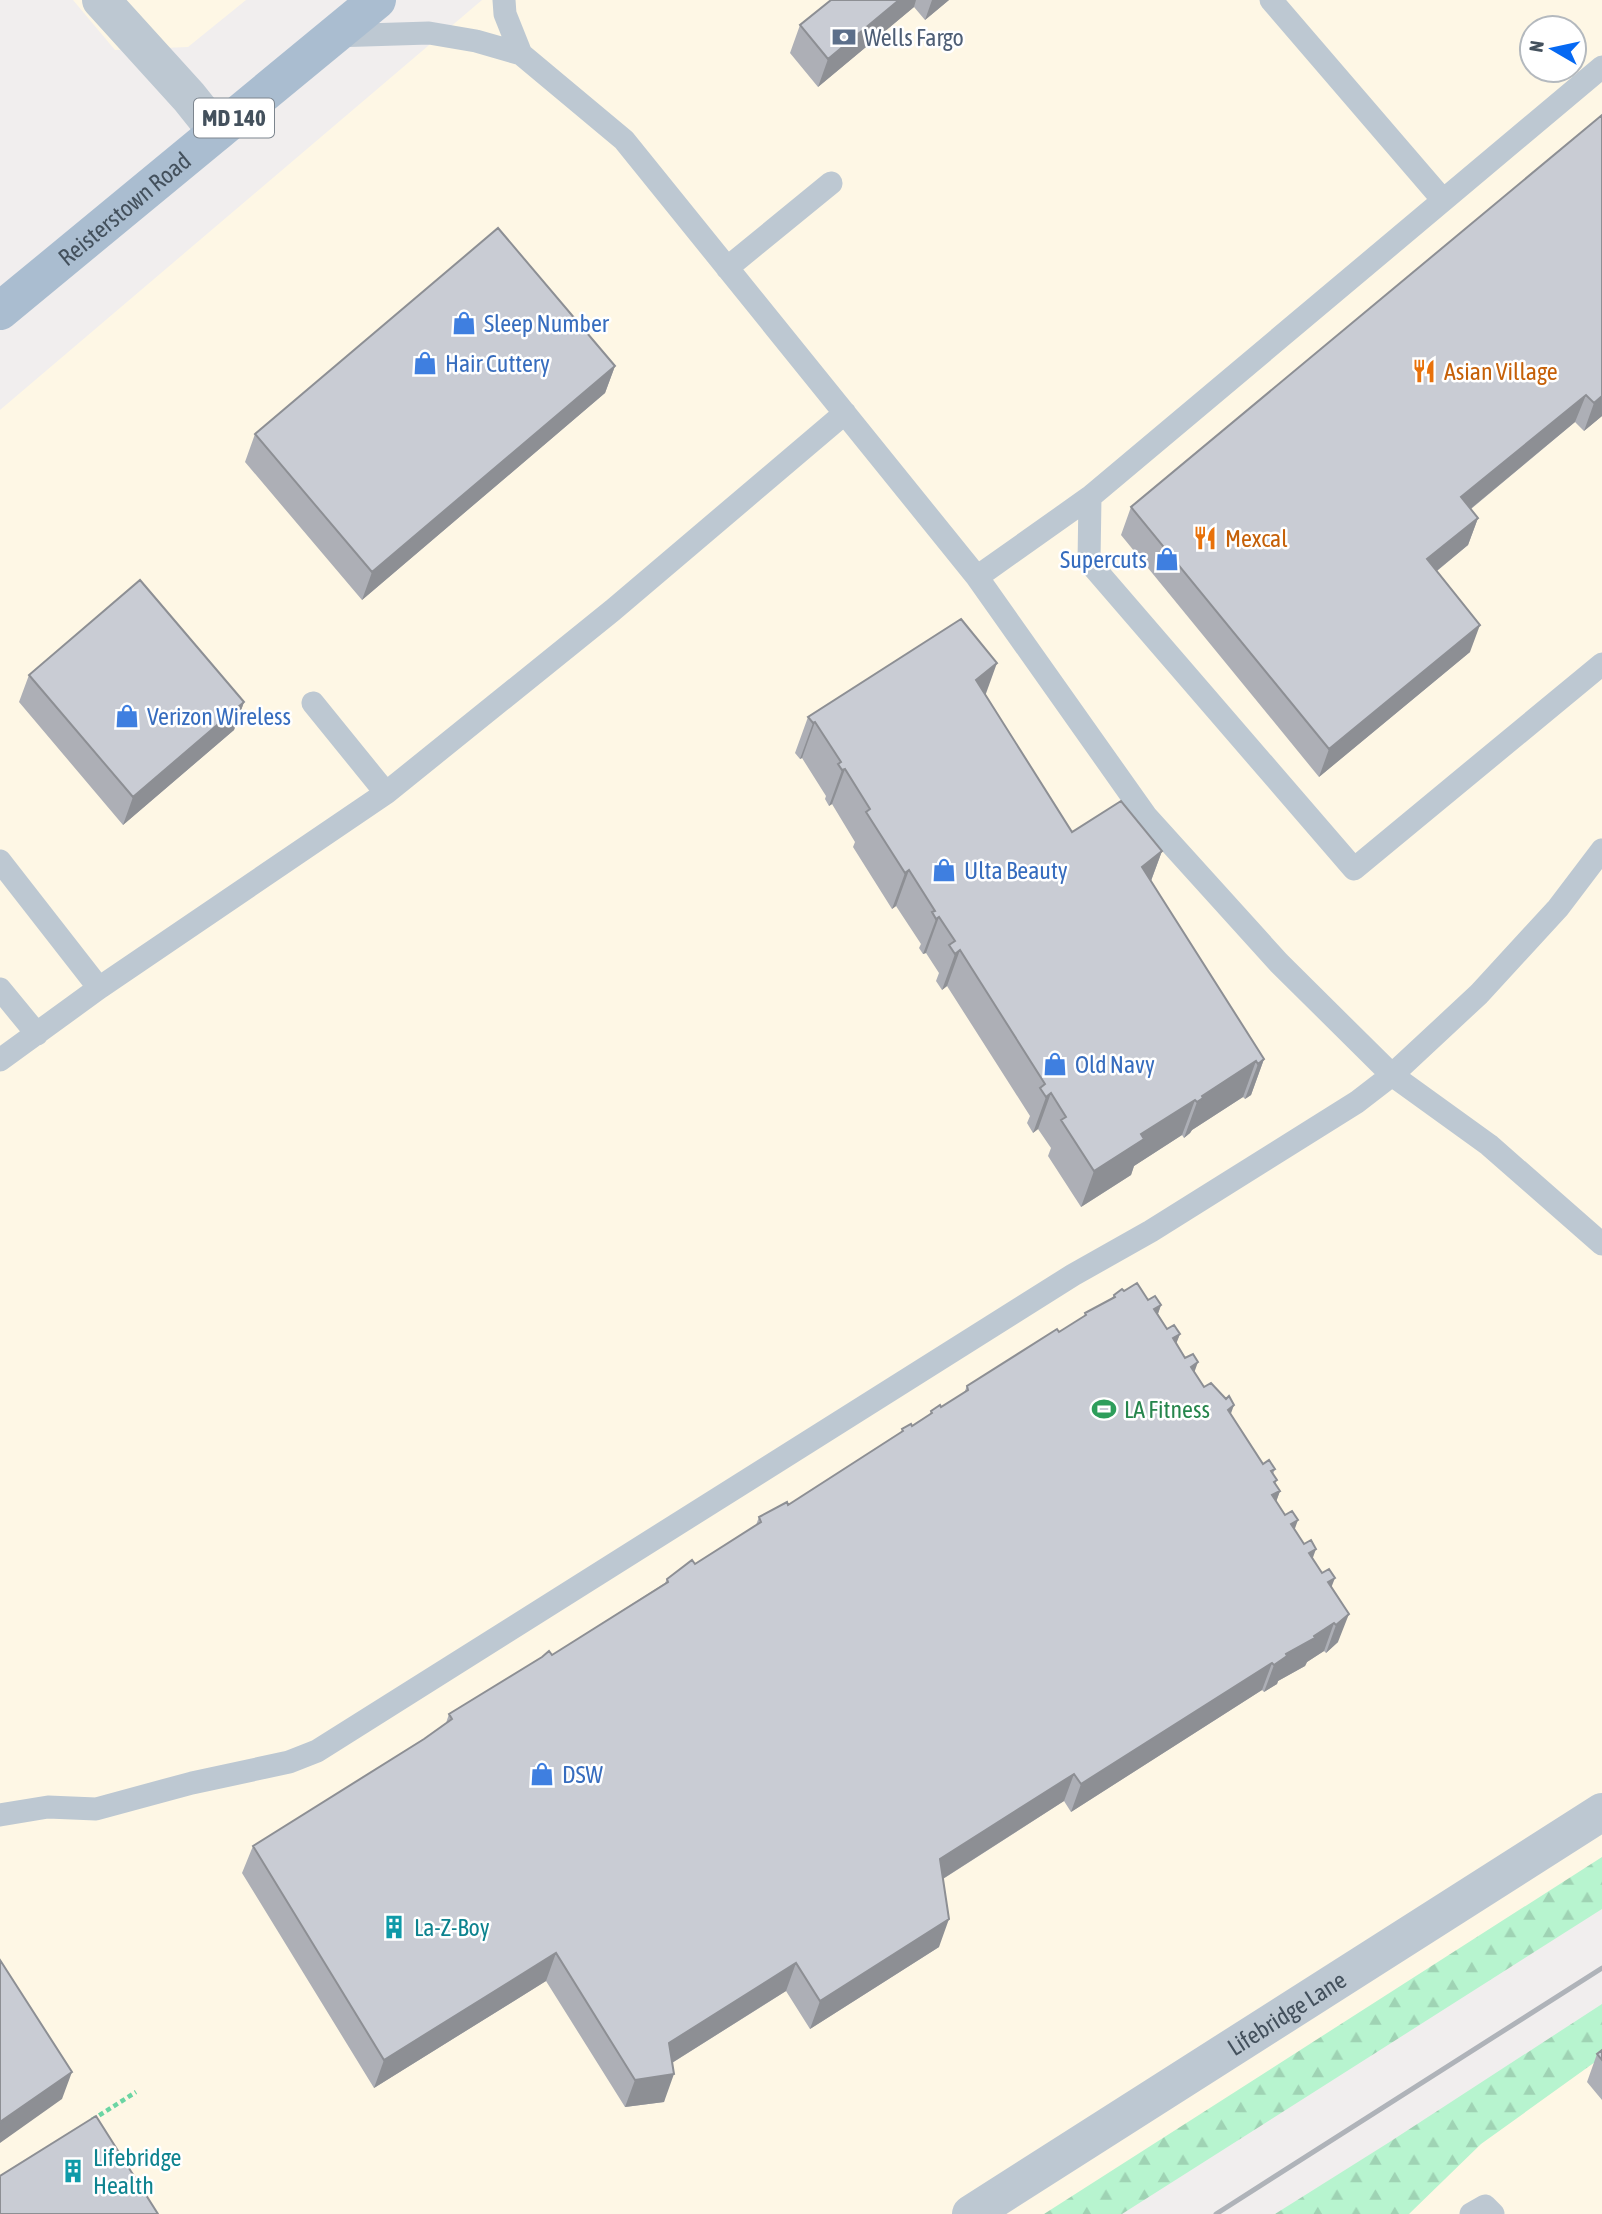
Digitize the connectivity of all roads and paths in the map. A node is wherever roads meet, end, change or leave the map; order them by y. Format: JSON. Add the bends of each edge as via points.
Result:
{"nodes":[{"id":1,"x":101,"y":0,"type":"edge"},
{"id":2,"x":377,"y":0,"type":"edge"},
{"id":3,"x":504,"y":0,"type":"edge"},
{"id":4,"x":1271,"y":0,"type":"edge"},
{"id":5,"x":333,"y":36,"type":"junction"},
{"id":6,"x":521,"y":54,"type":"junction"},
{"id":7,"x":1602,"y":67,"type":"edge"},
{"id":8,"x":217,"y":132,"type":"junction"},
{"id":9,"x":831,"y":183,"type":"dead end"},
{"id":10,"x":1443,"y":200,"type":"junction"},
{"id":11,"x":727,"y":268,"type":"junction"},
{"id":12,"x":0,"y":311,"type":"edge"},
{"id":13,"x":845,"y":413,"type":"junction"},
{"id":14,"x":1090,"y":497,"type":"junction"},
{"id":15,"x":977,"y":577,"type":"junction"},
{"id":16,"x":1602,"y":664,"type":"edge"},
{"id":17,"x":313,"y":703,"type":"dead end"},
{"id":18,"x":386,"y":793,"type":"junction"},
{"id":19,"x":1602,"y":850,"type":"edge"},
{"id":20,"x":0,"y":861,"type":"edge"},
{"id":21,"x":99,"y":988,"type":"junction"},
{"id":22,"x":0,"y":989,"type":"edge"},
{"id":23,"x":37,"y":1034,"type":"junction"},
{"id":24,"x":0,"y":1060,"type":"edge"},
{"id":25,"x":1392,"y":1075,"type":"junction"},
{"id":26,"x":1602,"y":1244,"type":"edge"},
{"id":27,"x":1602,"y":1812,"type":"edge"},
{"id":28,"x":0,"y":1815,"type":"edge"},
{"id":29,"x":136,"y":2092,"type":"dead end"},
{"id":30,"x":91,"y":2121,"type":"edge"},
{"id":31,"x":971,"y":2214,"type":"edge"},
{"id":32,"x":1471,"y":2214,"type":"edge"},
{"id":33,"x":1493,"y":2214,"type":"edge"}],
"edges":[{"from":1,"to":8,"type":"street"},
{"from":2,"to":5,"type":"main road","name":"Reisterstown Road","number":"MD 140"},
{"from":3,"to":6,"type":"lane"},
{"from":4,"to":10,"type":"lane"},
{"from":5,"to":6,"type":"lane","via":[[429,33]]},
{"from":5,"to":8,"type":"main road","name":"Reisterstown Road","number":"MD 140"},
{"from":6,"to":11,"type":"lane","via":[[624,140]]},
{"from":7,"to":10,"type":"lane"},
{"from":8,"to":12,"type":"main road","name":"Reisterstown Road","number":"MD 140"},
{"from":9,"to":11,"type":"lane"},
{"from":10,"to":14,"type":"lane"},
{"from":11,"to":13,"type":"lane"},
{"from":13,"to":15,"type":"lane"},
{"from":13,"to":18,"type":"lane","via":[[613,610]]},
{"from":14,"to":15,"type":"lane"},
{"from":14,"to":16,"type":"lane","via":[[1089,562],[1354,869]]},
{"from":15,"to":25,"type":"lane","via":[[1146,816],[1279,963]]},
{"from":17,"to":18,"type":"lane"},
{"from":18,"to":21,"type":"lane"},
{"from":19,"to":25,"type":"lane","via":[[1558,908],[1488,985]]},
{"from":20,"to":21,"type":"lane"},
{"from":21,"to":23,"type":"lane"},
{"from":22,"to":23,"type":"lane"},
{"from":23,"to":24,"type":"lane"},
{"from":25,"to":26,"type":"lane","via":[[1489,1146]]},
{"from":25,"to":28,"type":"lane","via":[[1357,1102],[1027,1303],[317,1751],[289,1762],[96,1809],[48,1807]]},
{"from":27,"to":31,"type":"street","name":"Lifebridge Lane"},
{"from":29,"to":30,"type":"path"},
{"from":32,"to":33,"type":"lane","via":[[1485,2206]]}]}
